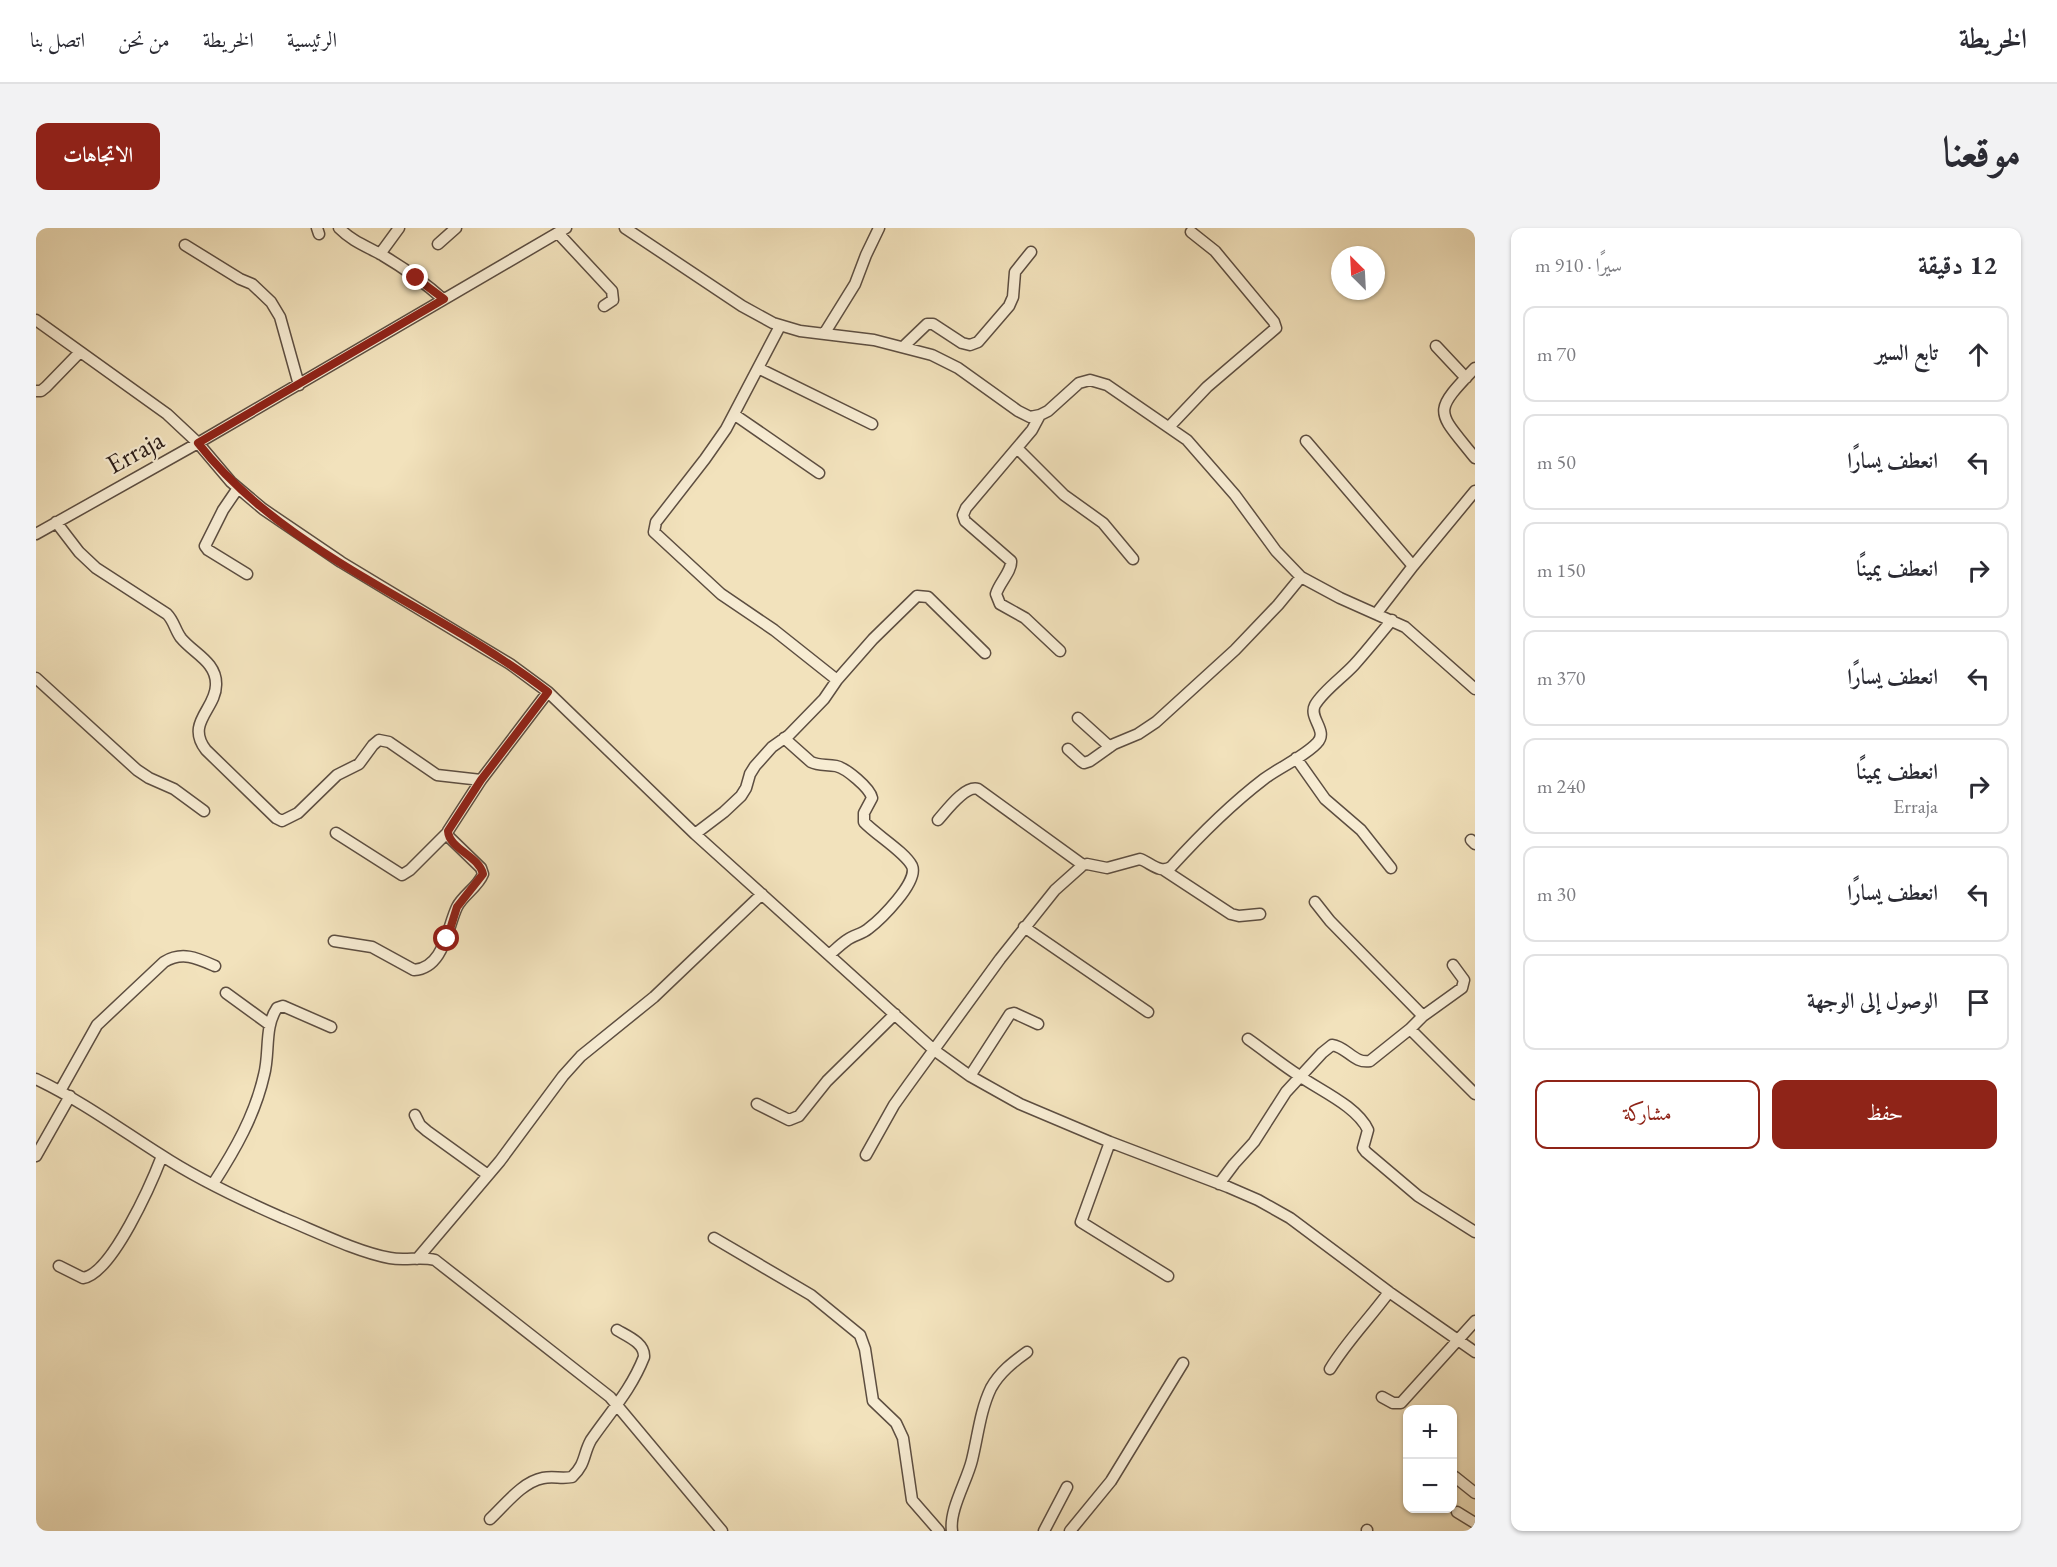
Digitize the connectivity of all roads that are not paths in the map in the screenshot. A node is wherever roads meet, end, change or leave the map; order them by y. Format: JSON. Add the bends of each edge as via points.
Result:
{"nodes":[{"id":1,"x":339,"y":228,"type":"edge"},
{"id":2,"x":399,"y":228,"type":"edge"},
{"id":3,"x":456,"y":228,"type":"edge"},
{"id":4,"x":625,"y":228,"type":"edge"},
{"id":5,"x":879,"y":228,"type":"edge"},
{"id":6,"x":562,"y":231,"type":"edge"},
{"id":7,"x":1191,"y":232,"type":"dead end"},
{"id":8,"x":438,"y":244,"type":"dead end"},
{"id":9,"x":185,"y":245,"type":"dead end"},
{"id":10,"x":1031,"y":252,"type":"dead end"},
{"id":11,"x":381,"y":254,"type":"junction"},
{"id":12,"x":444,"y":299,"type":"junction"},
{"id":13,"x":604,"y":306,"type":"dead end"},
{"id":14,"x":39,"y":323,"type":"edge"},
{"id":15,"x":780,"y":326,"type":"junction"},
{"id":16,"x":824,"y":334,"type":"junction"},
{"id":17,"x":36,"y":336,"type":"edge"},
{"id":18,"x":1436,"y":346,"type":"dead end"},
{"id":19,"x":903,"y":347,"type":"junction"},
{"id":20,"x":80,"y":352,"type":"junction"},
{"id":21,"x":758,"y":368,"type":"junction"},
{"id":22,"x":1475,"y":368,"type":"edge"},
{"id":23,"x":1466,"y":378,"type":"junction"},
{"id":24,"x":299,"y":385,"type":"junction"},
{"id":25,"x":36,"y":391,"type":"edge"},
{"id":26,"x":735,"y":415,"type":"junction"},
{"id":27,"x":1040,"y":415,"type":"junction"},
{"id":28,"x":872,"y":424,"type":"dead end"},
{"id":29,"x":1169,"y":427,"type":"junction"},
{"id":30,"x":1306,"y":441,"type":"dead end"},
{"id":31,"x":198,"y":443,"type":"junction"},
{"id":32,"x":1017,"y":448,"type":"junction"},
{"id":33,"x":1475,"y":458,"type":"edge"},
{"id":34,"x":819,"y":473,"type":"dead end"},
{"id":35,"x":238,"y":488,"type":"junction"},
{"id":36,"x":1475,"y":491,"type":"edge"},
{"id":37,"x":56,"y":522,"type":"junction"},
{"id":38,"x":36,"y":534,"type":"edge"},
{"id":39,"x":1133,"y":559,"type":"dead end"},
{"id":40,"x":1413,"y":566,"type":"junction"},
{"id":41,"x":247,"y":574,"type":"dead end"},
{"id":42,"x":1301,"y":577,"type":"junction"},
{"id":43,"x":1376,"y":614,"type":"junction"},
{"id":44,"x":1392,"y":620,"type":"junction"},
{"id":45,"x":1060,"y":651,"type":"dead end"},
{"id":46,"x":985,"y":653,"type":"dead end"},
{"id":47,"x":36,"y":678,"type":"edge"},
{"id":48,"x":837,"y":680,"type":"junction"},
{"id":49,"x":1475,"y":689,"type":"edge"},
{"id":50,"x":548,"y":692,"type":"junction"},
{"id":51,"x":1078,"y":718,"type":"dead end"},
{"id":52,"x":784,"y":738,"type":"junction"},
{"id":53,"x":1110,"y":747,"type":"junction"},
{"id":54,"x":1068,"y":750,"type":"dead end"},
{"id":55,"x":1296,"y":758,"type":"junction"},
{"id":56,"x":481,"y":780,"type":"junction"},
{"id":57,"x":204,"y":811,"type":"dead end"},
{"id":58,"x":938,"y":820,"type":"dead end"},
{"id":59,"x":447,"y":833,"type":"junction"},
{"id":60,"x":336,"y":834,"type":"dead end"},
{"id":61,"x":695,"y":834,"type":"junction"},
{"id":62,"x":1083,"y":865,"type":"junction"},
{"id":63,"x":1391,"y":868,"type":"dead end"},
{"id":64,"x":1164,"y":870,"type":"junction"},
{"id":65,"x":762,"y":894,"type":"junction"},
{"id":66,"x":1315,"y":902,"type":"dead end"},
{"id":67,"x":1260,"y":914,"type":"dead end"},
{"id":68,"x":1024,"y":927,"type":"junction"},
{"id":69,"x":334,"y":941,"type":"dead end"},
{"id":70,"x":830,"y":955,"type":"junction"},
{"id":71,"x":1453,"y":965,"type":"dead end"},
{"id":72,"x":215,"y":966,"type":"dead end"},
{"id":73,"x":226,"y":993,"type":"dead end"},
{"id":74,"x":1148,"y":1012,"type":"dead end"},
{"id":75,"x":895,"y":1014,"type":"junction"},
{"id":76,"x":1423,"y":1016,"type":"junction"},
{"id":77,"x":1038,"y":1024,"type":"dead end"},
{"id":78,"x":270,"y":1025,"type":"junction"},
{"id":79,"x":332,"y":1027,"type":"dead end"},
{"id":80,"x":1410,"y":1029,"type":"junction"},
{"id":81,"x":1248,"y":1039,"type":"dead end"},
{"id":82,"x":934,"y":1050,"type":"junction"},
{"id":83,"x":970,"y":1076,"type":"junction"},
{"id":84,"x":1300,"y":1077,"type":"junction"},
{"id":85,"x":36,"y":1079,"type":"edge"},
{"id":86,"x":65,"y":1093,"type":"junction"},
{"id":87,"x":1475,"y":1094,"type":"edge"},
{"id":88,"x":757,"y":1104,"type":"dead end"},
{"id":89,"x":415,"y":1115,"type":"dead end"},
{"id":90,"x":1110,"y":1142,"type":"junction"},
{"id":91,"x":866,"y":1155,"type":"dead end"},
{"id":92,"x":36,"y":1156,"type":"edge"},
{"id":93,"x":162,"y":1156,"type":"junction"},
{"id":94,"x":488,"y":1175,"type":"junction"},
{"id":95,"x":213,"y":1184,"type":"junction"},
{"id":96,"x":1219,"y":1184,"type":"junction"},
{"id":97,"x":1475,"y":1232,"type":"edge"},
{"id":98,"x":714,"y":1238,"type":"dead end"},
{"id":99,"x":417,"y":1259,"type":"junction"},
{"id":100,"x":59,"y":1266,"type":"dead end"},
{"id":101,"x":1168,"y":1276,"type":"dead end"},
{"id":102,"x":1389,"y":1292,"type":"junction"},
{"id":103,"x":1475,"y":1321,"type":"edge"},
{"id":104,"x":617,"y":1330,"type":"dead end"},
{"id":105,"x":1458,"y":1341,"type":"junction"},
{"id":106,"x":1027,"y":1352,"type":"dead end"},
{"id":107,"x":1475,"y":1352,"type":"edge"},
{"id":108,"x":1183,"y":1363,"type":"dead end"},
{"id":109,"x":1330,"y":1369,"type":"dead end"},
{"id":110,"x":1382,"y":1397,"type":"dead end"},
{"id":111,"x":618,"y":1405,"type":"junction"},
{"id":112,"x":1457,"y":1478,"type":"edge"},
{"id":113,"x":1067,"y":1487,"type":"dead end"},
{"id":114,"x":1475,"y":1493,"type":"edge"},
{"id":115,"x":1457,"y":1512,"type":"dead end"},
{"id":116,"x":490,"y":1519,"type":"dead end"},
{"id":117,"x":1475,"y":1522,"type":"edge"},
{"id":118,"x":722,"y":1531,"type":"edge"},
{"id":119,"x":939,"y":1531,"type":"edge"},
{"id":120,"x":952,"y":1531,"type":"edge"},
{"id":121,"x":1044,"y":1531,"type":"edge"},
{"id":122,"x":1070,"y":1531,"type":"edge"}],
"edges":[{"from":1,"to":11,"type":"street","via":[[355,242]]},
{"from":2,"to":11,"type":"street"},
{"from":3,"to":8,"type":"street"},
{"from":4,"to":15,"type":"street","via":[[742,306]]},
{"from":5,"to":16,"type":"street","via":[[855,284]]},
{"from":6,"to":12,"type":"street","name":"Erraja"},
{"from":6,"to":13,"type":"street","via":[[612,291],[613,300]]},
{"from":7,"to":29,"type":"street","via":[[1215,251],[1276,328],[1207,387]]},
{"from":9,"to":24,"type":"street","via":[[252,284],[271,302],[280,317]]},
{"from":10,"to":19,"type":"street","via":[[1015,272],[1009,306],[982,339],[966,345],[927,324]]},
{"from":11,"to":12,"type":"street"},
{"from":12,"to":24,"type":"street","name":"Erraja"},
{"from":14,"to":17,"type":"street"},
{"from":14,"to":20,"type":"street"},
{"from":15,"to":16,"type":"street"},
{"from":15,"to":21,"type":"street"},
{"from":16,"to":19,"type":"street"},
{"from":18,"to":23,"type":"street"},
{"from":19,"to":27,"type":"street","via":[[946,361],[1023,414]]},
{"from":20,"to":25,"type":"street","via":[[46,387]]},
{"from":20,"to":31,"type":"street","via":[[166,414]]},
{"from":21,"to":26,"type":"street"},
{"from":21,"to":28,"type":"street"},
{"from":22,"to":23,"type":"street"},
{"from":23,"to":33,"type":"street","via":[[1446,400],[1443,410],[1448,424]]},
{"from":24,"to":31,"type":"street","name":"Erraja"},
{"from":26,"to":34,"type":"street"},
{"from":26,"to":48,"type":"street","via":[[656,522],[654,532],[721,594]]},
{"from":27,"to":29,"type":"street","via":[[1079,383],[1090,380],[1107,385]]},
{"from":27,"to":32,"type":"street"},
{"from":29,"to":42,"type":"street","via":[[1188,440]]},
{"from":30,"to":40,"type":"street"},
{"from":31,"to":35,"type":"street"},
{"from":31,"to":37,"type":"street","name":"Erraja"},
{"from":32,"to":39,"type":"street","via":[[1064,495],[1103,523]]},
{"from":32,"to":45,"type":"street","via":[[966,508],[963,518],[1011,561],[996,594],[1000,603],[1025,618]]},
{"from":35,"to":41,"type":"street","via":[[205,546]]},
{"from":35,"to":50,"type":"street","via":[[323,551],[510,664]]},
{"from":36,"to":40,"type":"street"},
{"from":37,"to":38,"type":"street","name":"Erraja"},
{"from":37,"to":56,"type":"street","via":[[96,568],[166,614],[182,639],[210,666],[216,685],[214,697],[200,721],[200,741],[276,818],[282,821],[292,817],[336,776],[359,764],[379,740],[389,742],[437,775]]},
{"from":40,"to":43,"type":"street"},
{"from":42,"to":43,"type":"street"},
{"from":42,"to":53,"type":"street","via":[[1235,650],[1156,722]]},
{"from":43,"to":44,"type":"street"},
{"from":44,"to":49,"type":"street"},
{"from":44,"to":55,"type":"street","via":[[1318,701],[1313,711],[1321,736]]},
{"from":46,"to":48,"type":"street","via":[[928,597],[921,595],[910,601]]},
{"from":47,"to":57,"type":"street","via":[[137,770],[174,789]]},
{"from":48,"to":52,"type":"street","via":[[824,699]]},
{"from":50,"to":56,"type":"street"},
{"from":50,"to":61,"type":"street"},
{"from":51,"to":53,"type":"street"},
{"from":52,"to":61,"type":"street","via":[[752,770],[741,796]]},
{"from":52,"to":70,"type":"street","via":[[811,762],[841,768],[872,794],[864,822],[911,865],[911,877],[886,912]]},
{"from":53,"to":54,"type":"street","via":[[1084,763]]},
{"from":55,"to":63,"type":"street","via":[[1325,799],[1361,830]]},
{"from":55,"to":64,"type":"street","via":[[1245,794]]},
{"from":56,"to":59,"type":"street"},
{"from":58,"to":62,"type":"street","via":[[973,787]]},
{"from":59,"to":60,"type":"street","via":[[402,875]]},
{"from":59,"to":69,"type":"street","via":[[483,874],[457,907],[443,946],[428,964],[414,970],[372,947]]},
{"from":61,"to":65,"type":"street"},
{"from":62,"to":64,"type":"street","via":[[1107,868],[1140,859]]},
{"from":62,"to":68,"type":"street","via":[[1055,890]]},
{"from":64,"to":67,"type":"street","via":[[1231,914]]},
{"from":65,"to":70,"type":"street"},
{"from":65,"to":94,"type":"street","via":[[654,998],[581,1056]]},
{"from":66,"to":76,"type":"street"},
{"from":68,"to":74,"type":"street"},
{"from":68,"to":82,"type":"street"},
{"from":70,"to":75,"type":"street"},
{"from":71,"to":76,"type":"street","via":[[1463,977],[1462,988]]},
{"from":72,"to":86,"type":"street","via":[[186,955],[164,962],[97,1025]]},
{"from":73,"to":78,"type":"street"},
{"from":75,"to":82,"type":"street"},
{"from":75,"to":88,"type":"street","via":[[827,1081],[799,1116],[789,1120]]},
{"from":76,"to":80,"type":"street"},
{"from":77,"to":83,"type":"street","via":[[1010,1014]]},
{"from":78,"to":79,"type":"street","via":[[277,1008],[283,1006]]},
{"from":78,"to":95,"type":"street","via":[[262,1085],[240,1141]]},
{"from":80,"to":84,"type":"street","via":[[1370,1061],[1357,1060],[1332,1045]]},
{"from":80,"to":87,"type":"street"},
{"from":81,"to":84,"type":"street"},
{"from":82,"to":83,"type":"street"},
{"from":82,"to":91,"type":"street","via":[[894,1105]]},
{"from":83,"to":90,"type":"street","via":[[1020,1104]]},
{"from":84,"to":96,"type":"street"},
{"from":84,"to":97,"type":"street","via":[[1363,1121],[1368,1130],[1364,1150],[1373,1159],[1418,1196]]},
{"from":85,"to":86,"type":"street"},
{"from":86,"to":92,"type":"street"},
{"from":86,"to":93,"type":"street"},
{"from":89,"to":94,"type":"street","via":[[427,1131]]},
{"from":90,"to":96,"type":"street"},
{"from":90,"to":101,"type":"street","via":[[1081,1222]]},
{"from":93,"to":95,"type":"street"},
{"from":93,"to":100,"type":"street","via":[[132,1220],[99,1268],[83,1278]]},
{"from":94,"to":99,"type":"street"},
{"from":95,"to":99,"type":"street","via":[[363,1250],[388,1258]]},
{"from":96,"to":102,"type":"street","via":[[1290,1218]]},
{"from":98,"to":119,"type":"street","via":[[811,1295],[860,1335],[866,1349],[873,1401],[896,1423],[903,1438],[912,1500]]},
{"from":99,"to":111,"type":"street","via":[[435,1260],[599,1386]]},
{"from":102,"to":105,"type":"street"},
{"from":102,"to":109,"type":"street"},
{"from":103,"to":105,"type":"street"},
{"from":104,"to":111,"type":"street","via":[[644,1351],[637,1375]]},
{"from":105,"to":107,"type":"street"},
{"from":105,"to":110,"type":"street","via":[[1401,1403]]},
{"from":106,"to":120,"type":"street","via":[[998,1378],[986,1402]]},
{"from":108,"to":122,"type":"street","via":[[1120,1467]]},
{"from":111,"to":116,"type":"street","via":[[572,1477],[533,1481]]},
{"from":111,"to":118,"type":"street"},
{"from":112,"to":114,"type":"street"},
{"from":113,"to":121,"type":"street"},
{"from":115,"to":117,"type":"street"}]}
